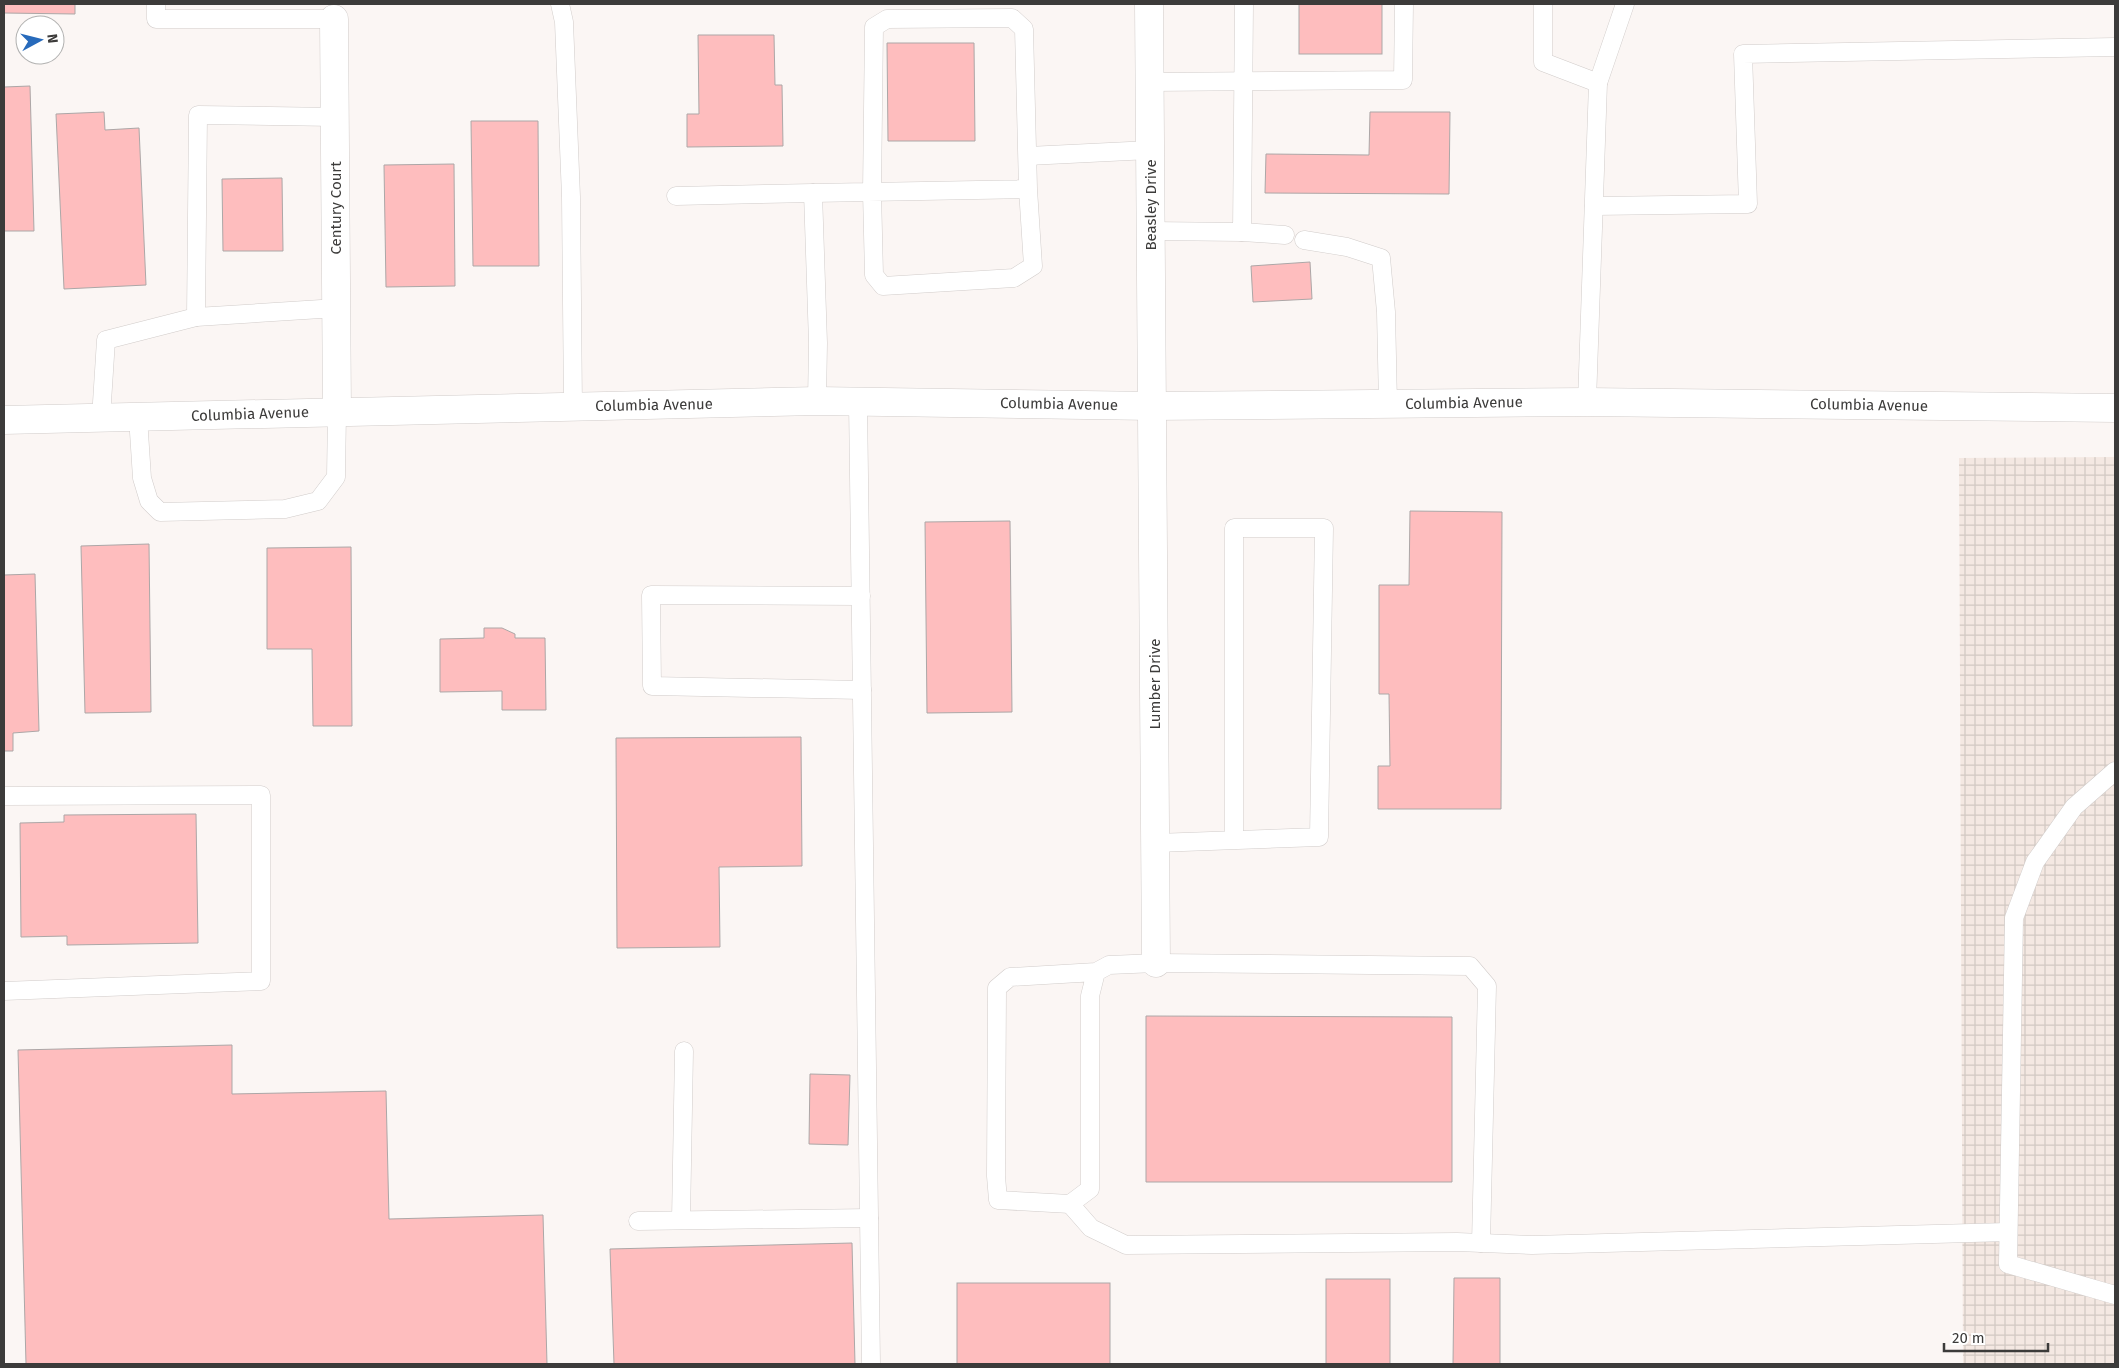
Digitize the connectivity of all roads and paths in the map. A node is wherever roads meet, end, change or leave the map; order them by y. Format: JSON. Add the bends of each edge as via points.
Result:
{"nodes":[{"id":1,"x":156,"y":4,"type":"edge"},
{"id":2,"x":560,"y":4,"type":"edge"},
{"id":3,"x":1149,"y":4,"type":"edge"},
{"id":4,"x":1244,"y":4,"type":"edge"},
{"id":5,"x":1404,"y":4,"type":"edge"},
{"id":6,"x":1542,"y":4,"type":"edge"},
{"id":7,"x":1625,"y":4,"type":"edge"},
{"id":8,"x":334,"y":11,"type":"edge"},
{"id":9,"x":2115,"y":47,"type":"edge"},
{"id":10,"x":1242,"y":81,"type":"junction"},
{"id":11,"x":1150,"y":82,"type":"junction"},
{"id":12,"x":1598,"y":83,"type":"junction"},
{"id":13,"x":335,"y":116,"type":"junction"},
{"id":14,"x":1150,"y":150,"type":"junction"},
{"id":15,"x":1028,"y":156,"type":"junction"},
{"id":16,"x":1028,"y":189,"type":"junction"},
{"id":17,"x":872,"y":192,"type":"junction"},
{"id":18,"x":813,"y":193,"type":"junction"},
{"id":19,"x":676,"y":196,"type":"dead end"},
{"id":20,"x":1594,"y":206,"type":"junction"},
{"id":21,"x":1151,"y":231,"type":"junction"},
{"id":22,"x":1242,"y":232,"type":"junction"},
{"id":23,"x":1284,"y":235,"type":"dead end"},
{"id":24,"x":1304,"y":240,"type":"dead end"},
{"id":25,"x":337,"y":308,"type":"junction"},
{"id":26,"x":196,"y":317,"type":"junction"},
{"id":27,"x":817,"y":401,"type":"junction"},
{"id":28,"x":858,"y":402,"type":"junction"},
{"id":29,"x":1587,"y":402,"type":"junction"},
{"id":30,"x":1388,"y":404,"type":"junction"},
{"id":31,"x":1152,"y":406,"type":"junction"},
{"id":32,"x":573,"y":407,"type":"junction"},
{"id":33,"x":2115,"y":408,"type":"edge"},
{"id":34,"x":337,"y":412,"type":"junction"},
{"id":35,"x":138,"y":417,"type":"junction"},
{"id":36,"x":102,"y":418,"type":"junction"},
{"id":37,"x":4,"y":420,"type":"edge"},
{"id":38,"x":861,"y":596,"type":"junction"},
{"id":39,"x":862,"y":690,"type":"junction"},
{"id":40,"x":2115,"y":771,"type":"edge"},
{"id":41,"x":4,"y":796,"type":"edge"},
{"id":42,"x":1234,"y":840,"type":"junction"},
{"id":43,"x":1156,"y":842,"type":"junction"},
{"id":44,"x":1156,"y":963,"type":"junction"},
{"id":45,"x":1096,"y":972,"type":"junction"},
{"id":46,"x":4,"y":991,"type":"edge"},
{"id":47,"x":684,"y":1051,"type":"dead end"},
{"id":48,"x":1070,"y":1204,"type":"junction"},
{"id":49,"x":869,"y":1218,"type":"junction"},
{"id":50,"x":682,"y":1220,"type":"junction"},
{"id":51,"x":638,"y":1221,"type":"dead end"},
{"id":52,"x":2008,"y":1232,"type":"junction"},
{"id":53,"x":1481,"y":1243,"type":"junction"},
{"id":54,"x":2115,"y":1294,"type":"edge"},
{"id":55,"x":871,"y":1364,"type":"edge"}],
"edges":[{"from":1,"to":8,"type":"lane","via":[[156,19]]},
{"from":2,"to":32,"type":"lane","via":[[564,22],[572,197]]},
{"from":3,"to":11,"type":"main road","name":"Beasley Drive"},
{"from":4,"to":10,"type":"lane"},
{"from":5,"to":10,"type":"lane","via":[[1403,80]]},
{"from":6,"to":12,"type":"lane","via":[[1543,62]]},
{"from":7,"to":12,"type":"lane"},
{"from":8,"to":13,"type":"main road","name":"Century Court"},
{"from":9,"to":20,"type":"lane","via":[[1743,54],[1748,204]]},
{"from":10,"to":11,"type":"lane"},
{"from":10,"to":22,"type":"lane"},
{"from":11,"to":14,"type":"main road","name":"Beasley Drive"},
{"from":12,"to":20,"type":"lane"},
{"from":13,"to":25,"type":"main road","name":"Century Court"},
{"from":13,"to":26,"type":"lane","via":[[198,115]]},
{"from":14,"to":15,"type":"lane"},
{"from":14,"to":21,"type":"main road","name":"Beasley Drive"},
{"from":15,"to":16,"type":"lane"},
{"from":15,"to":17,"type":"lane","via":[[1024,29],[1012,18],[887,19],[874,27]]},
{"from":16,"to":17,"type":"lane"},
{"from":16,"to":17,"type":"lane","via":[[1033,266],[1014,278],[883,286],[874,275]]},
{"from":17,"to":18,"type":"lane"},
{"from":18,"to":19,"type":"lane"},
{"from":18,"to":27,"type":"lane"},
{"from":20,"to":29,"type":"lane"},
{"from":21,"to":22,"type":"lane"},
{"from":21,"to":31,"type":"main road","name":"Beasley Drive"},
{"from":22,"to":23,"type":"lane"},
{"from":24,"to":30,"type":"lane","via":[[1347,247],[1382,258]]},
{"from":25,"to":26,"type":"lane"},
{"from":25,"to":34,"type":"main road","name":"Century Court"},
{"from":26,"to":36,"type":"lane","via":[[106,340]]},
{"from":27,"to":28,"type":"main road","name":"Columbia Avenue"},
{"from":27,"to":32,"type":"main road","name":"Columbia Avenue"},
{"from":28,"to":31,"type":"main road","name":"Columbia Avenue"},
{"from":28,"to":38,"type":"lane"},
{"from":29,"to":30,"type":"main road","name":"Columbia Avenue"},
{"from":29,"to":33,"type":"main road","name":"Columbia Avenue"},
{"from":30,"to":31,"type":"main road","name":"Columbia Avenue"},
{"from":31,"to":43,"type":"main road","name":"Lumber Drive"},
{"from":32,"to":34,"type":"main road","name":"Columbia Avenue"},
{"from":34,"to":35,"type":"main road","name":"Columbia Avenue"},
{"from":34,"to":35,"type":"lane","via":[[336,477],[318,501],[285,509],[160,512],[149,501],[142,478]]},
{"from":35,"to":36,"type":"main road","name":"Columbia Avenue"},
{"from":36,"to":37,"type":"main road","name":"Columbia Avenue"},
{"from":38,"to":39,"type":"lane"},
{"from":38,"to":39,"type":"lane","via":[[651,595],[652,686]]},
{"from":39,"to":49,"type":"lane"},
{"from":40,"to":52,"type":"lane","via":[[2074,807],[2035,862],[2014,918]]},
{"from":41,"to":46,"type":"lane","via":[[262,795],[261,981]]},
{"from":42,"to":42,"type":"lane","via":[[1319,838],[1324,528],[1234,528]]},
{"from":42,"to":43,"type":"lane"},
{"from":43,"to":44,"type":"main road","name":"Lumber Drive"},
{"from":44,"to":45,"type":"lane","via":[[1108,965]]},
{"from":44,"to":53,"type":"lane","via":[[1470,966],[1487,986]]},
{"from":45,"to":48,"type":"lane","via":[[1090,996],[1090,1189]]},
{"from":45,"to":48,"type":"lane","via":[[1010,978],[997,988],[998,1200]]},
{"from":47,"to":50,"type":"lane"},
{"from":48,"to":53,"type":"lane","via":[[1091,1228],[1126,1245]]},
{"from":49,"to":50,"type":"lane"},
{"from":49,"to":55,"type":"lane"},
{"from":50,"to":51,"type":"lane"},
{"from":52,"to":53,"type":"lane","via":[[1532,1245]]},
{"from":52,"to":54,"type":"lane","via":[[2008,1264]]}]}
